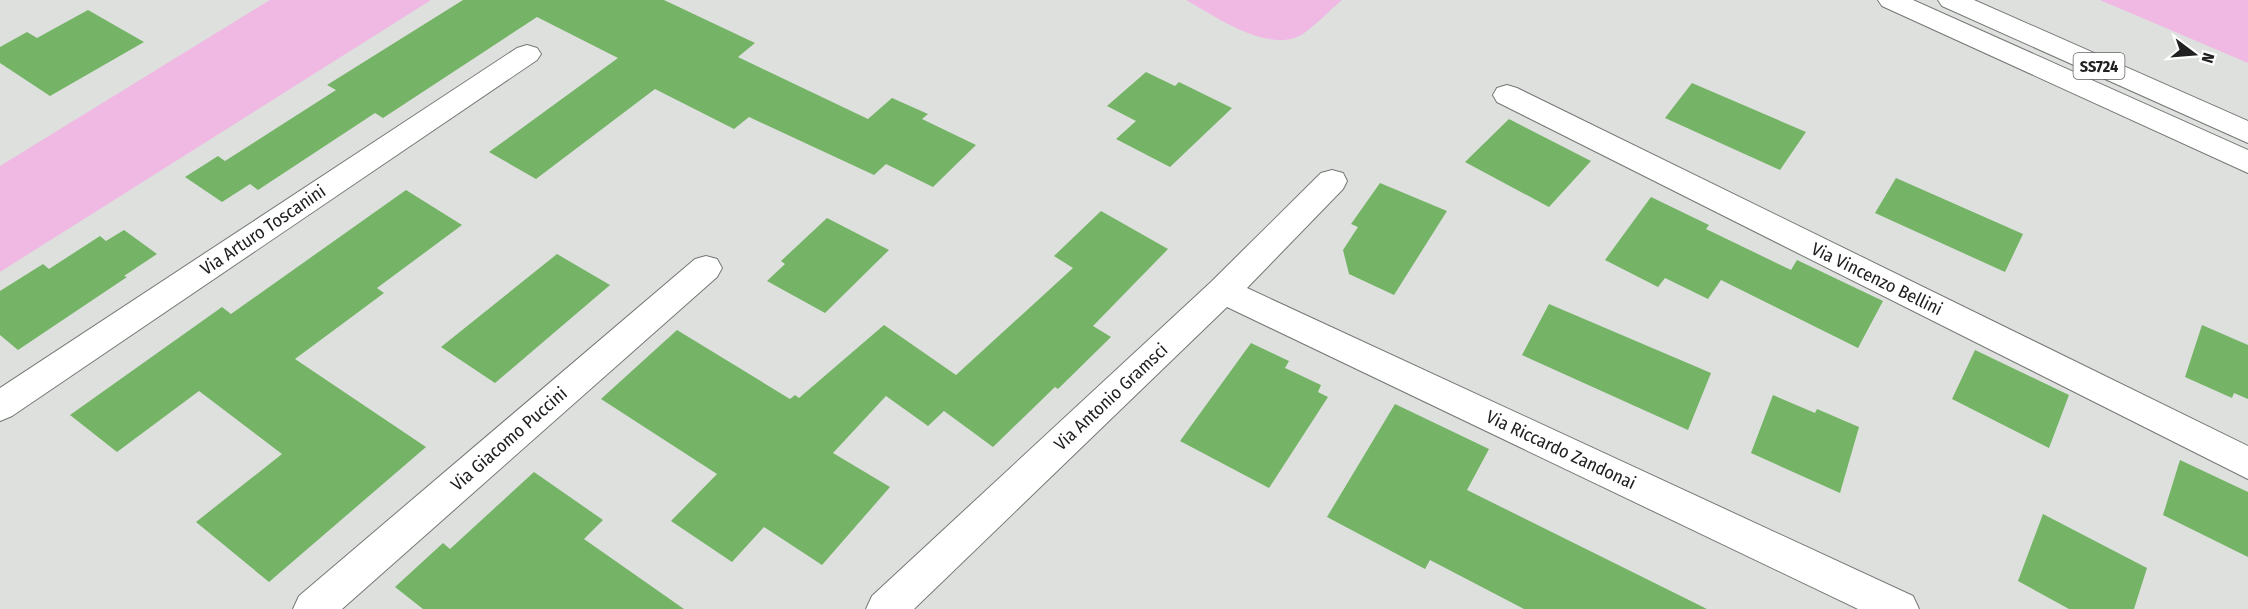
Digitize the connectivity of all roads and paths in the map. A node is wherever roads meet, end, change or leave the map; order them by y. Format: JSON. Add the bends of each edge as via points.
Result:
{"nodes":[{"id":1,"x":1891,"y":0,"type":"edge"},
{"id":2,"x":1951,"y":0,"type":"edge"},
{"id":3,"x":527,"y":54,"type":"dead end"},
{"id":4,"x":1507,"y":95,"type":"dead end"},
{"id":5,"x":2248,"y":133,"type":"edge"},
{"id":6,"x":2248,"y":162,"type":"edge"},
{"id":7,"x":1332,"y":181,"type":"dead end"},
{"id":8,"x":706,"y":268,"type":"dead end"},
{"id":9,"x":1223,"y":291,"type":"junction"},
{"id":10,"x":0,"y":406,"type":"edge"},
{"id":11,"x":2248,"y":463,"type":"edge"},
{"id":12,"x":313,"y":609,"type":"edge"},
{"id":13,"x":886,"y":609,"type":"edge"},
{"id":14,"x":1899,"y":609,"type":"edge"}],
"edges":[{"from":1,"to":6,"type":"main road"},
{"from":2,"to":5,"type":"main road","number":"SS724"},
{"from":3,"to":10,"type":"main road","name":"Via Arturo Toscanini"},
{"from":4,"to":11,"type":"main road","name":"Via Vincenzo Bellini"},
{"from":7,"to":9,"type":"main road","name":"Via Antonio Gramsci"},
{"from":8,"to":12,"type":"main road","name":"Via Giacomo Puccini"},
{"from":9,"to":13,"type":"main road","name":"Via Antonio Gramsci"},
{"from":9,"to":14,"type":"main road","name":"Via Riccardo Zandonai"}]}
